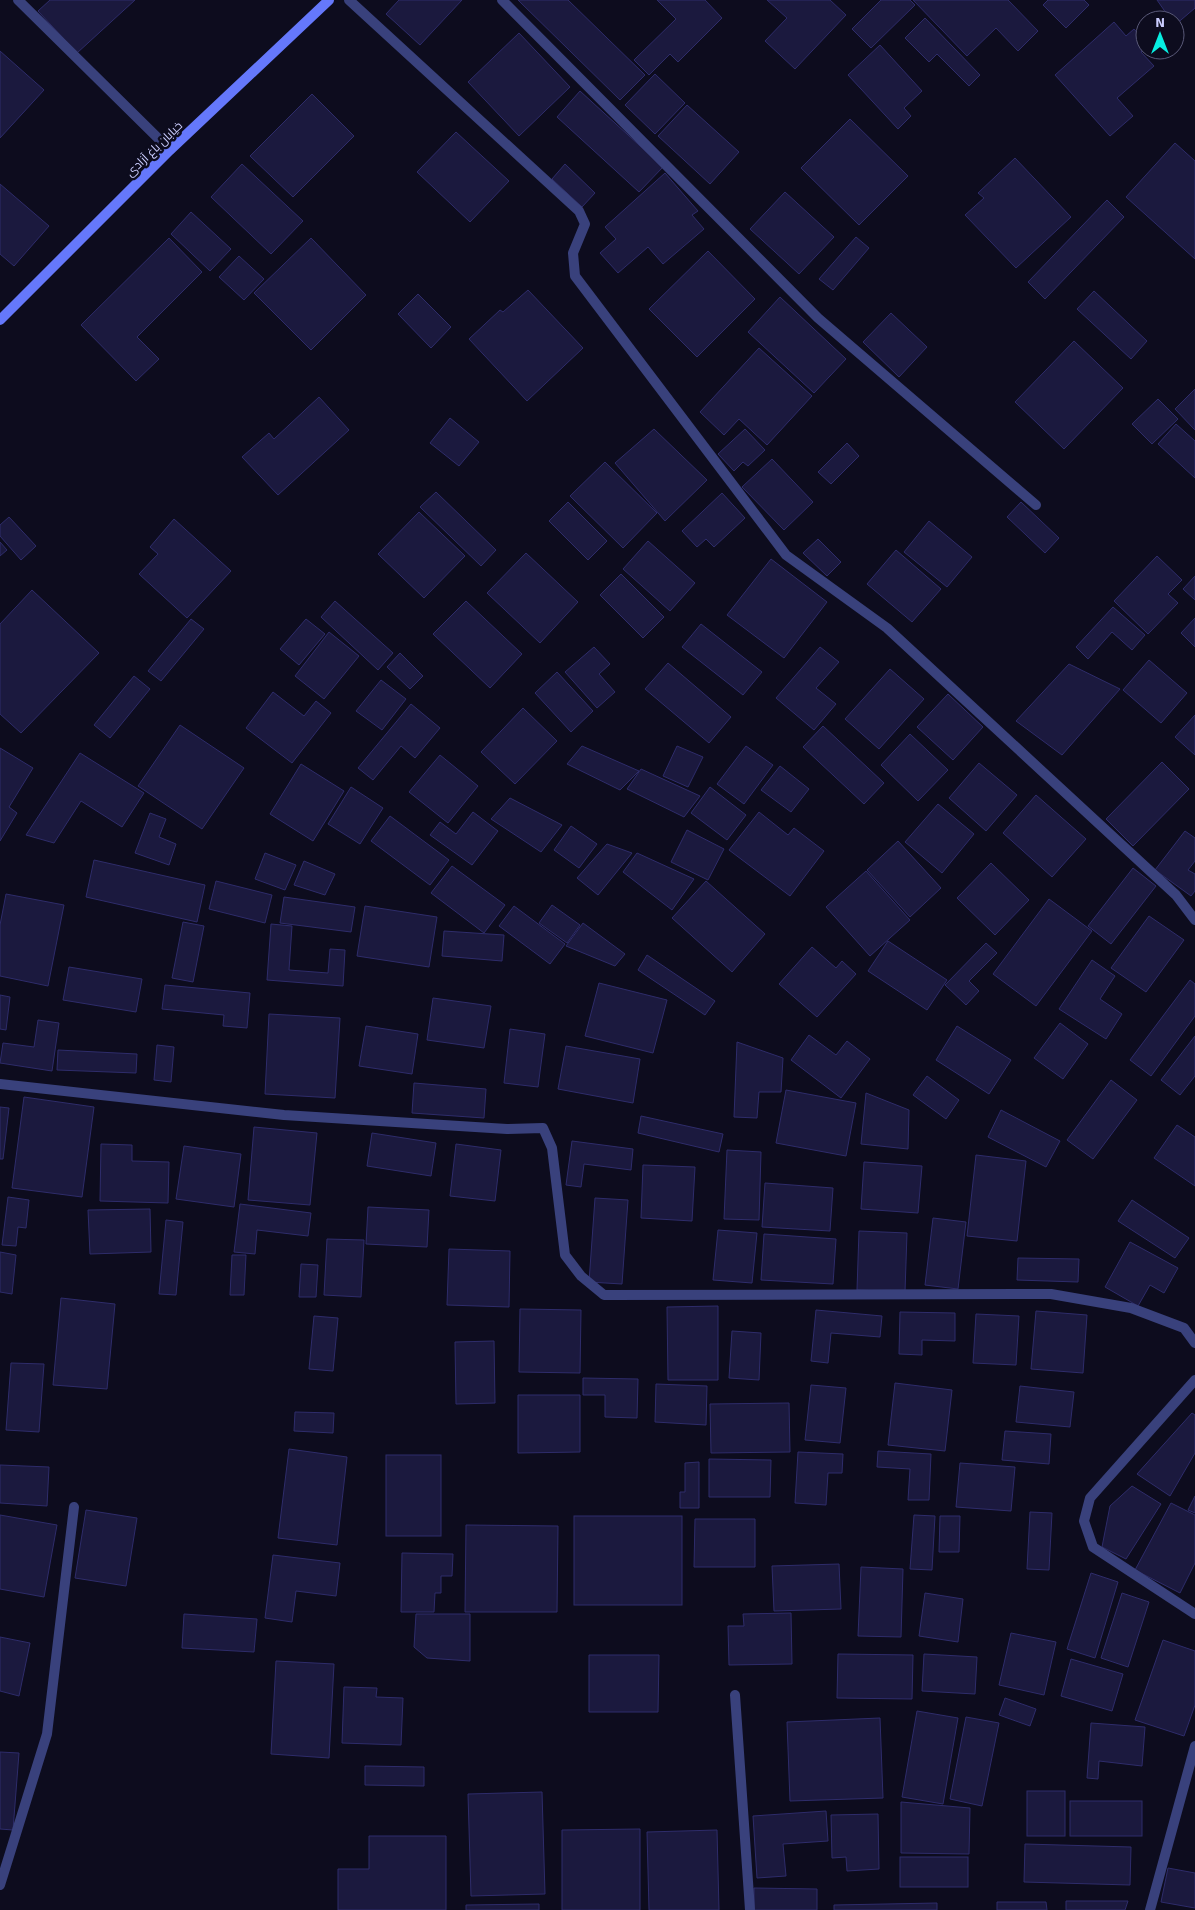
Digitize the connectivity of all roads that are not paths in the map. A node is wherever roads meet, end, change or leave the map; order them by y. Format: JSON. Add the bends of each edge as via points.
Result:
{"nodes":[{"id":1,"x":18,"y":0,"type":"edge"},
{"id":2,"x":329,"y":0,"type":"edge"},
{"id":3,"x":349,"y":0,"type":"edge"},
{"id":4,"x":502,"y":0,"type":"edge"},
{"id":5,"x":170,"y":150,"type":"junction"},
{"id":6,"x":0,"y":320,"type":"edge"},
{"id":7,"x":1036,"y":505,"type":"dead end"},
{"id":8,"x":1195,"y":920,"type":"edge"},
{"id":9,"x":0,"y":1084,"type":"edge"},
{"id":10,"x":1195,"y":1343,"type":"edge"},
{"id":11,"x":1195,"y":1380,"type":"edge"},
{"id":12,"x":74,"y":1508,"type":"dead end"},
{"id":13,"x":1195,"y":1614,"type":"edge"},
{"id":14,"x":735,"y":1695,"type":"dead end"},
{"id":15,"x":1195,"y":1746,"type":"edge"},
{"id":16,"x":1193,"y":1762,"type":"edge"},
{"id":17,"x":0,"y":1884,"type":"edge"},
{"id":18,"x":750,"y":1910,"type":"edge"},
{"id":19,"x":1150,"y":1910,"type":"edge"}],
"edges":[{"from":1,"to":5,"type":"street"},
{"from":2,"to":5,"type":"street","name":"خیابان باغ آزادی"},
{"from":3,"to":8,"type":"street","via":[[579,211],[585,224],[573,253],[575,276],[786,555],[887,628],[1176,895]]},
{"from":4,"to":7,"type":"street","via":[[818,318]]},
{"from":5,"to":6,"type":"street","name":"خیابان باغ آزادی"},
{"from":9,"to":10,"type":"street","via":[[284,1114],[507,1129],[543,1128],[552,1148],[566,1255],[581,1276],[604,1296],[1051,1294],[1131,1308],[1184,1328]]},
{"from":11,"to":13,"type":"street","via":[[1090,1498],[1084,1521],[1093,1547]]},
{"from":12,"to":17,"type":"street","via":[[47,1734]]},
{"from":14,"to":18,"type":"street"},
{"from":15,"to":16,"type":"street"},
{"from":16,"to":19,"type":"street"}]}
